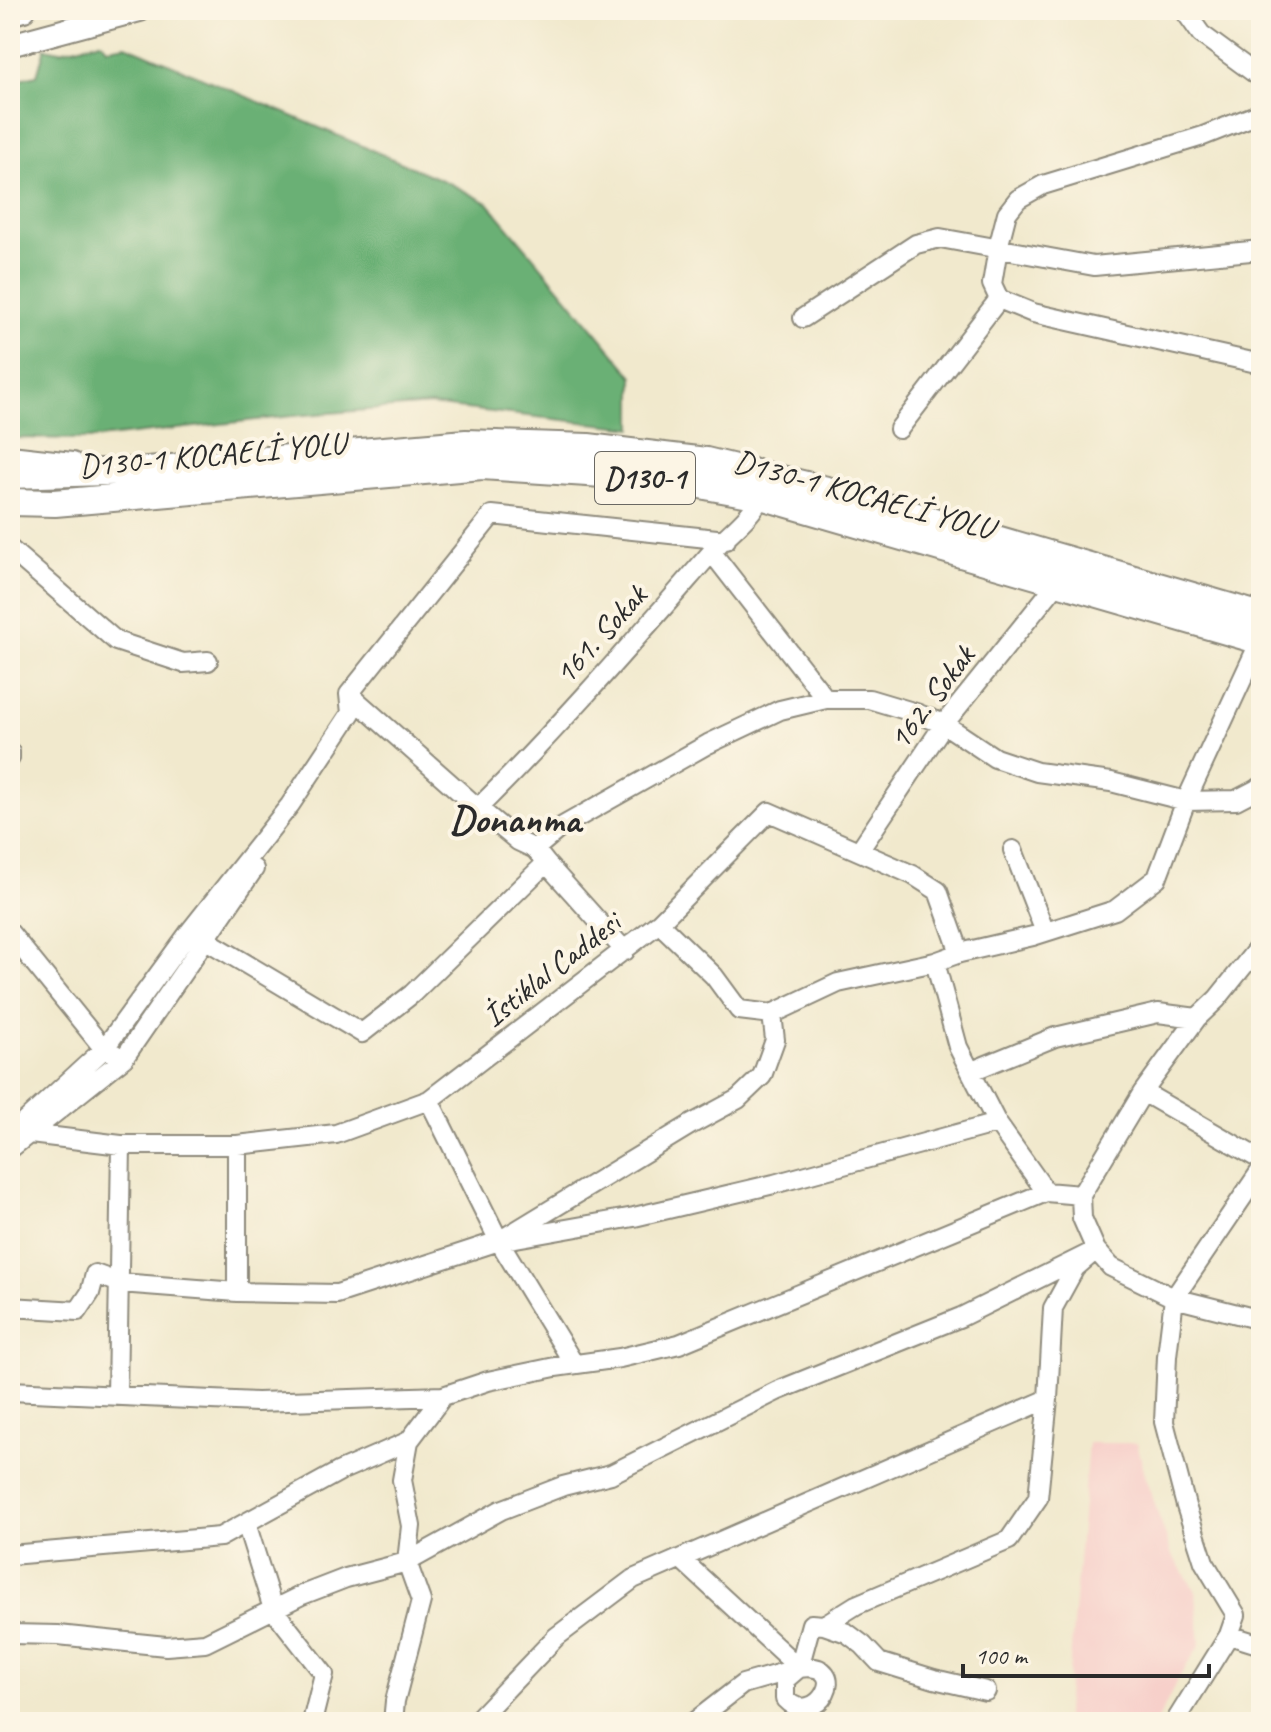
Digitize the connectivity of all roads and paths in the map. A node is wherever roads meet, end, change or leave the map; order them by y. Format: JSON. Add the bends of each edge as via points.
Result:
{"nodes":[{"id":1,"x":22,"y":10,"type":"edge"},
{"id":2,"x":140,"y":10,"type":"edge"},
{"id":3,"x":1184,"y":10,"type":"edge"},
{"id":4,"x":10,"y":14,"type":"edge"},
{"id":5,"x":20,"y":43,"type":"edge"},
{"id":6,"x":1261,"y":78,"type":"edge"},
{"id":7,"x":1261,"y":113,"type":"edge"},
{"id":8,"x":998,"y":248,"type":"junction"},
{"id":9,"x":1261,"y":250,"type":"edge"},
{"id":10,"x":999,"y":299,"type":"junction"},
{"id":11,"x":803,"y":318,"type":"dead end"},
{"id":12,"x":1261,"y":364,"type":"edge"},
{"id":13,"x":899,"y":429,"type":"dead end"},
{"id":14,"x":10,"y":457,"type":"edge"},
{"id":15,"x":136,"y":471,"type":"junction"},
{"id":16,"x":10,"y":475,"type":"edge"},
{"id":17,"x":761,"y":496,"type":"junction"},
{"id":18,"x":10,"y":502,"type":"edge"},
{"id":19,"x":726,"y":540,"type":"junction"},
{"id":20,"x":10,"y":549,"type":"edge"},
{"id":21,"x":713,"y":554,"type":"junction"},
{"id":22,"x":1058,"y":582,"type":"junction"},
{"id":23,"x":1261,"y":616,"type":"edge"},
{"id":24,"x":1260,"y":641,"type":"edge"},
{"id":25,"x":208,"y":661,"type":"dead end"},
{"id":26,"x":349,"y":694,"type":"junction"},
{"id":27,"x":826,"y":699,"type":"junction"},
{"id":28,"x":944,"y":724,"type":"junction"},
{"id":29,"x":1261,"y":787,"type":"edge"},
{"id":30,"x":1186,"y":801,"type":"junction"},
{"id":31,"x":478,"y":808,"type":"junction"},
{"id":32,"x":1013,"y":850,"type":"dead end"},
{"id":33,"x":859,"y":851,"type":"junction"},
{"id":34,"x":540,"y":856,"type":"junction"},
{"id":35,"x":659,"y":923,"type":"junction"},
{"id":36,"x":1045,"y":932,"type":"junction"},
{"id":37,"x":10,"y":933,"type":"edge"},
{"id":38,"x":197,"y":935,"type":"junction"},
{"id":39,"x":1261,"y":944,"type":"edge"},
{"id":40,"x":625,"y":951,"type":"junction"},
{"id":41,"x":960,"y":953,"type":"junction"},
{"id":42,"x":935,"y":962,"type":"junction"},
{"id":43,"x":772,"y":1014,"type":"junction"},
{"id":44,"x":1197,"y":1018,"type":"junction"},
{"id":45,"x":104,"y":1049,"type":"junction"},
{"id":46,"x":124,"y":1058,"type":"junction"},
{"id":47,"x":972,"y":1071,"type":"junction"},
{"id":48,"x":1143,"y":1092,"type":"junction"},
{"id":49,"x":429,"y":1100,"type":"junction"},
{"id":50,"x":997,"y":1123,"type":"junction"},
{"id":51,"x":15,"y":1135,"type":"edge"},
{"id":52,"x":121,"y":1145,"type":"junction"},
{"id":53,"x":237,"y":1145,"type":"junction"},
{"id":54,"x":1261,"y":1160,"type":"edge"},
{"id":55,"x":1261,"y":1170,"type":"edge"},
{"id":56,"x":1046,"y":1192,"type":"junction"},
{"id":57,"x":1081,"y":1195,"type":"junction"},
{"id":58,"x":499,"y":1241,"type":"junction"},
{"id":59,"x":1096,"y":1250,"type":"junction"},
{"id":60,"x":120,"y":1283,"type":"junction"},
{"id":61,"x":237,"y":1292,"type":"junction"},
{"id":62,"x":1174,"y":1298,"type":"junction"},
{"id":63,"x":10,"y":1307,"type":"edge"},
{"id":64,"x":1261,"y":1320,"type":"edge"},
{"id":65,"x":574,"y":1364,"type":"junction"},
{"id":66,"x":10,"y":1391,"type":"edge"},
{"id":67,"x":117,"y":1396,"type":"junction"},
{"id":68,"x":443,"y":1396,"type":"junction"},
{"id":69,"x":1048,"y":1399,"type":"junction"},
{"id":70,"x":409,"y":1441,"type":"junction"},
{"id":71,"x":246,"y":1523,"type":"junction"},
{"id":72,"x":10,"y":1555,"type":"edge"},
{"id":73,"x":681,"y":1559,"type":"junction"},
{"id":74,"x":407,"y":1562,"type":"junction"},
{"id":75,"x":273,"y":1609,"type":"junction"},
{"id":76,"x":824,"y":1625,"type":"junction"},
{"id":77,"x":10,"y":1634,"type":"edge"},
{"id":78,"x":1229,"y":1635,"type":"junction"},
{"id":79,"x":1261,"y":1645,"type":"edge"},
{"id":80,"x":799,"y":1668,"type":"junction"},
{"id":81,"x":743,"y":1684,"type":"junction"},
{"id":82,"x":986,"y":1691,"type":"dead end"},
{"id":83,"x":783,"y":1692,"type":"junction"},
{"id":84,"x":828,"y":1695,"type":"junction"},
{"id":85,"x":312,"y":1722,"type":"edge"},
{"id":86,"x":393,"y":1722,"type":"edge"},
{"id":87,"x":475,"y":1722,"type":"edge"},
{"id":88,"x":694,"y":1722,"type":"edge"},
{"id":89,"x":822,"y":1722,"type":"edge"},
{"id":90,"x":1175,"y":1722,"type":"edge"}],
"edges":[{"from":1,"to":4,"type":"main road"},
{"from":1,"to":5,"type":"street","via":[[34,21],[36,34]]},
{"from":2,"to":5,"type":"main road"},
{"from":3,"to":6,"type":"street","via":[[1201,34]]},
{"from":7,"to":8,"type":"street","via":[[1043,185],[1018,199],[1007,213]]},
{"from":8,"to":9,"type":"street","via":[[1094,266]]},
{"from":8,"to":10,"type":"street","via":[[992,284]]},
{"from":8,"to":11,"type":"street","via":[[940,238],[916,244]]},
{"from":10,"to":12,"type":"street","via":[[1033,313]]},
{"from":10,"to":13,"type":"street"},
{"from":14,"to":15,"type":"main road"},
{"from":15,"to":16,"type":"highway","number":"D130-1"},
{"from":15,"to":23,"type":"highway","number":"D130-1","via":[[466,443],[588,447],[706,461],[831,491]]},
{"from":17,"to":18,"type":"highway","name":"D130-1 KOCAELİ YOLU","number":"D130-1","via":[[618,475],[482,466],[55,503]]},
{"from":17,"to":19,"type":"street","name":"161. Sokak"},
{"from":17,"to":22,"type":"highway","name":"D130-1 KOCAELİ YOLU","number":"D130-1"},
{"from":19,"to":21,"type":"street","name":"161. Sokak"},
{"from":19,"to":26,"type":"street","via":[[492,515]]},
{"from":20,"to":25,"type":"street","via":[[116,641],[183,663]]},
{"from":21,"to":27,"type":"street"},
{"from":21,"to":31,"type":"street","name":"161. Sokak"},
{"from":22,"to":24,"type":"highway","name":"D130-1 KOCAELİ YOLU","number":"D130-1"},
{"from":22,"to":28,"type":"street","name":"162. Sokak"},
{"from":24,"to":30,"type":"street"},
{"from":26,"to":31,"type":"street"},
{"from":26,"to":38,"type":"street","via":[[351,713]]},
{"from":27,"to":28,"type":"street","via":[[869,699]]},
{"from":27,"to":34,"type":"street","via":[[780,710],[708,744],[561,827]]},
{"from":28,"to":30,"type":"street","via":[[995,758],[1037,772],[1111,782]]},
{"from":28,"to":33,"type":"street","name":"162. Sokak"},
{"from":29,"to":30,"type":"street","via":[[1236,800]]},
{"from":30,"to":36,"type":"street","via":[[1157,878],[1115,910]]},
{"from":31,"to":34,"type":"street"},
{"from":32,"to":36,"type":"street"},
{"from":33,"to":35,"type":"street","via":[[769,812]]},
{"from":33,"to":41,"type":"street","via":[[938,891]]},
{"from":34,"to":38,"type":"street","via":[[412,994],[362,1033]]},
{"from":34,"to":40,"type":"street"},
{"from":35,"to":40,"type":"street","name":"İstiklal Caddesi"},
{"from":35,"to":43,"type":"street","name":"İstiklal Caddesi","via":[[714,976],[739,1010]]},
{"from":36,"to":41,"type":"street"},
{"from":37,"to":45,"type":"street"},
{"from":38,"to":45,"type":"street"},
{"from":38,"to":46,"type":"street"},
{"from":39,"to":44,"type":"street"},
{"from":40,"to":49,"type":"street","name":"İstiklal Caddesi"},
{"from":41,"to":42,"type":"street"},
{"from":42,"to":43,"type":"street","via":[[838,983]]},
{"from":42,"to":47,"type":"street","via":[[958,1047]]},
{"from":43,"to":58,"type":"street","via":[[775,1040],[762,1076],[738,1099]]},
{"from":44,"to":47,"type":"street","via":[[1158,1013],[1055,1037]]},
{"from":44,"to":48,"type":"street"},
{"from":45,"to":46,"type":"street"},
{"from":45,"to":51,"type":"street"},
{"from":46,"to":51,"type":"street"},
{"from":47,"to":50,"type":"street"},
{"from":48,"to":54,"type":"street"},
{"from":48,"to":57,"type":"street"},
{"from":49,"to":53,"type":"street","name":"İstiklal Caddesi","via":[[336,1134]]},
{"from":49,"to":58,"type":"street"},
{"from":50,"to":56,"type":"street"},
{"from":50,"to":58,"type":"street","via":[[774,1184]]},
{"from":51,"to":52,"type":"street","name":"İstiklal Caddesi"},
{"from":52,"to":53,"type":"street","name":"İstiklal Caddesi"},
{"from":52,"to":60,"type":"street"},
{"from":53,"to":61,"type":"street"},
{"from":55,"to":62,"type":"street"},
{"from":56,"to":57,"type":"street"},
{"from":56,"to":65,"type":"street","via":[[679,1344]]},
{"from":57,"to":59,"type":"street","via":[[1082,1218]]},
{"from":58,"to":61,"type":"street","via":[[337,1294]]},
{"from":58,"to":65,"type":"street"},
{"from":59,"to":62,"type":"street","via":[[1111,1267]]},
{"from":59,"to":69,"type":"street","via":[[1075,1268],[1053,1308]]},
{"from":59,"to":74,"type":"street","via":[[961,1317],[777,1391],[611,1474],[501,1510]]},
{"from":60,"to":61,"type":"street"},
{"from":60,"to":63,"type":"street","via":[[95,1274],[78,1311]]},
{"from":60,"to":67,"type":"street"},
{"from":62,"to":64,"type":"street"},
{"from":62,"to":78,"type":"street","via":[[1164,1422],[1204,1562],[1236,1615]]},
{"from":65,"to":68,"type":"street"},
{"from":66,"to":67,"type":"street"},
{"from":67,"to":68,"type":"street","via":[[257,1402]]},
{"from":68,"to":70,"type":"street"},
{"from":69,"to":73,"type":"street"},
{"from":69,"to":76,"type":"street","via":[[1038,1498],[1009,1540],[856,1605]]},
{"from":70,"to":71,"type":"street","via":[[340,1471]]},
{"from":70,"to":74,"type":"street","via":[[402,1480],[411,1526]]},
{"from":71,"to":72,"type":"street","via":[[220,1537]]},
{"from":71,"to":75,"type":"street"},
{"from":73,"to":80,"type":"street"},
{"from":73,"to":87,"type":"street","via":[[633,1579],[556,1637]]},
{"from":74,"to":75,"type":"street","via":[[346,1578]]},
{"from":74,"to":86,"type":"street","via":[[421,1601]]},
{"from":75,"to":77,"type":"street","via":[[205,1643],[166,1646]]},
{"from":75,"to":85,"type":"street","via":[[324,1674]]},
{"from":76,"to":80,"type":"street","via":[[811,1624]]},
{"from":76,"to":82,"type":"street","via":[[847,1633],[879,1662]]},
{"from":78,"to":79,"type":"street"},
{"from":78,"to":90,"type":"street"},
{"from":80,"to":81,"type":"street"},
{"from":80,"to":83,"type":"street","via":[[785,1680]]},
{"from":80,"to":84,"type":"street","via":[[823,1675]]},
{"from":81,"to":83,"type":"street"},
{"from":81,"to":88,"type":"street"},
{"from":83,"to":84,"type":"street","via":[[801,1712],[821,1707]]},
{"from":84,"to":89,"type":"street"}]}
